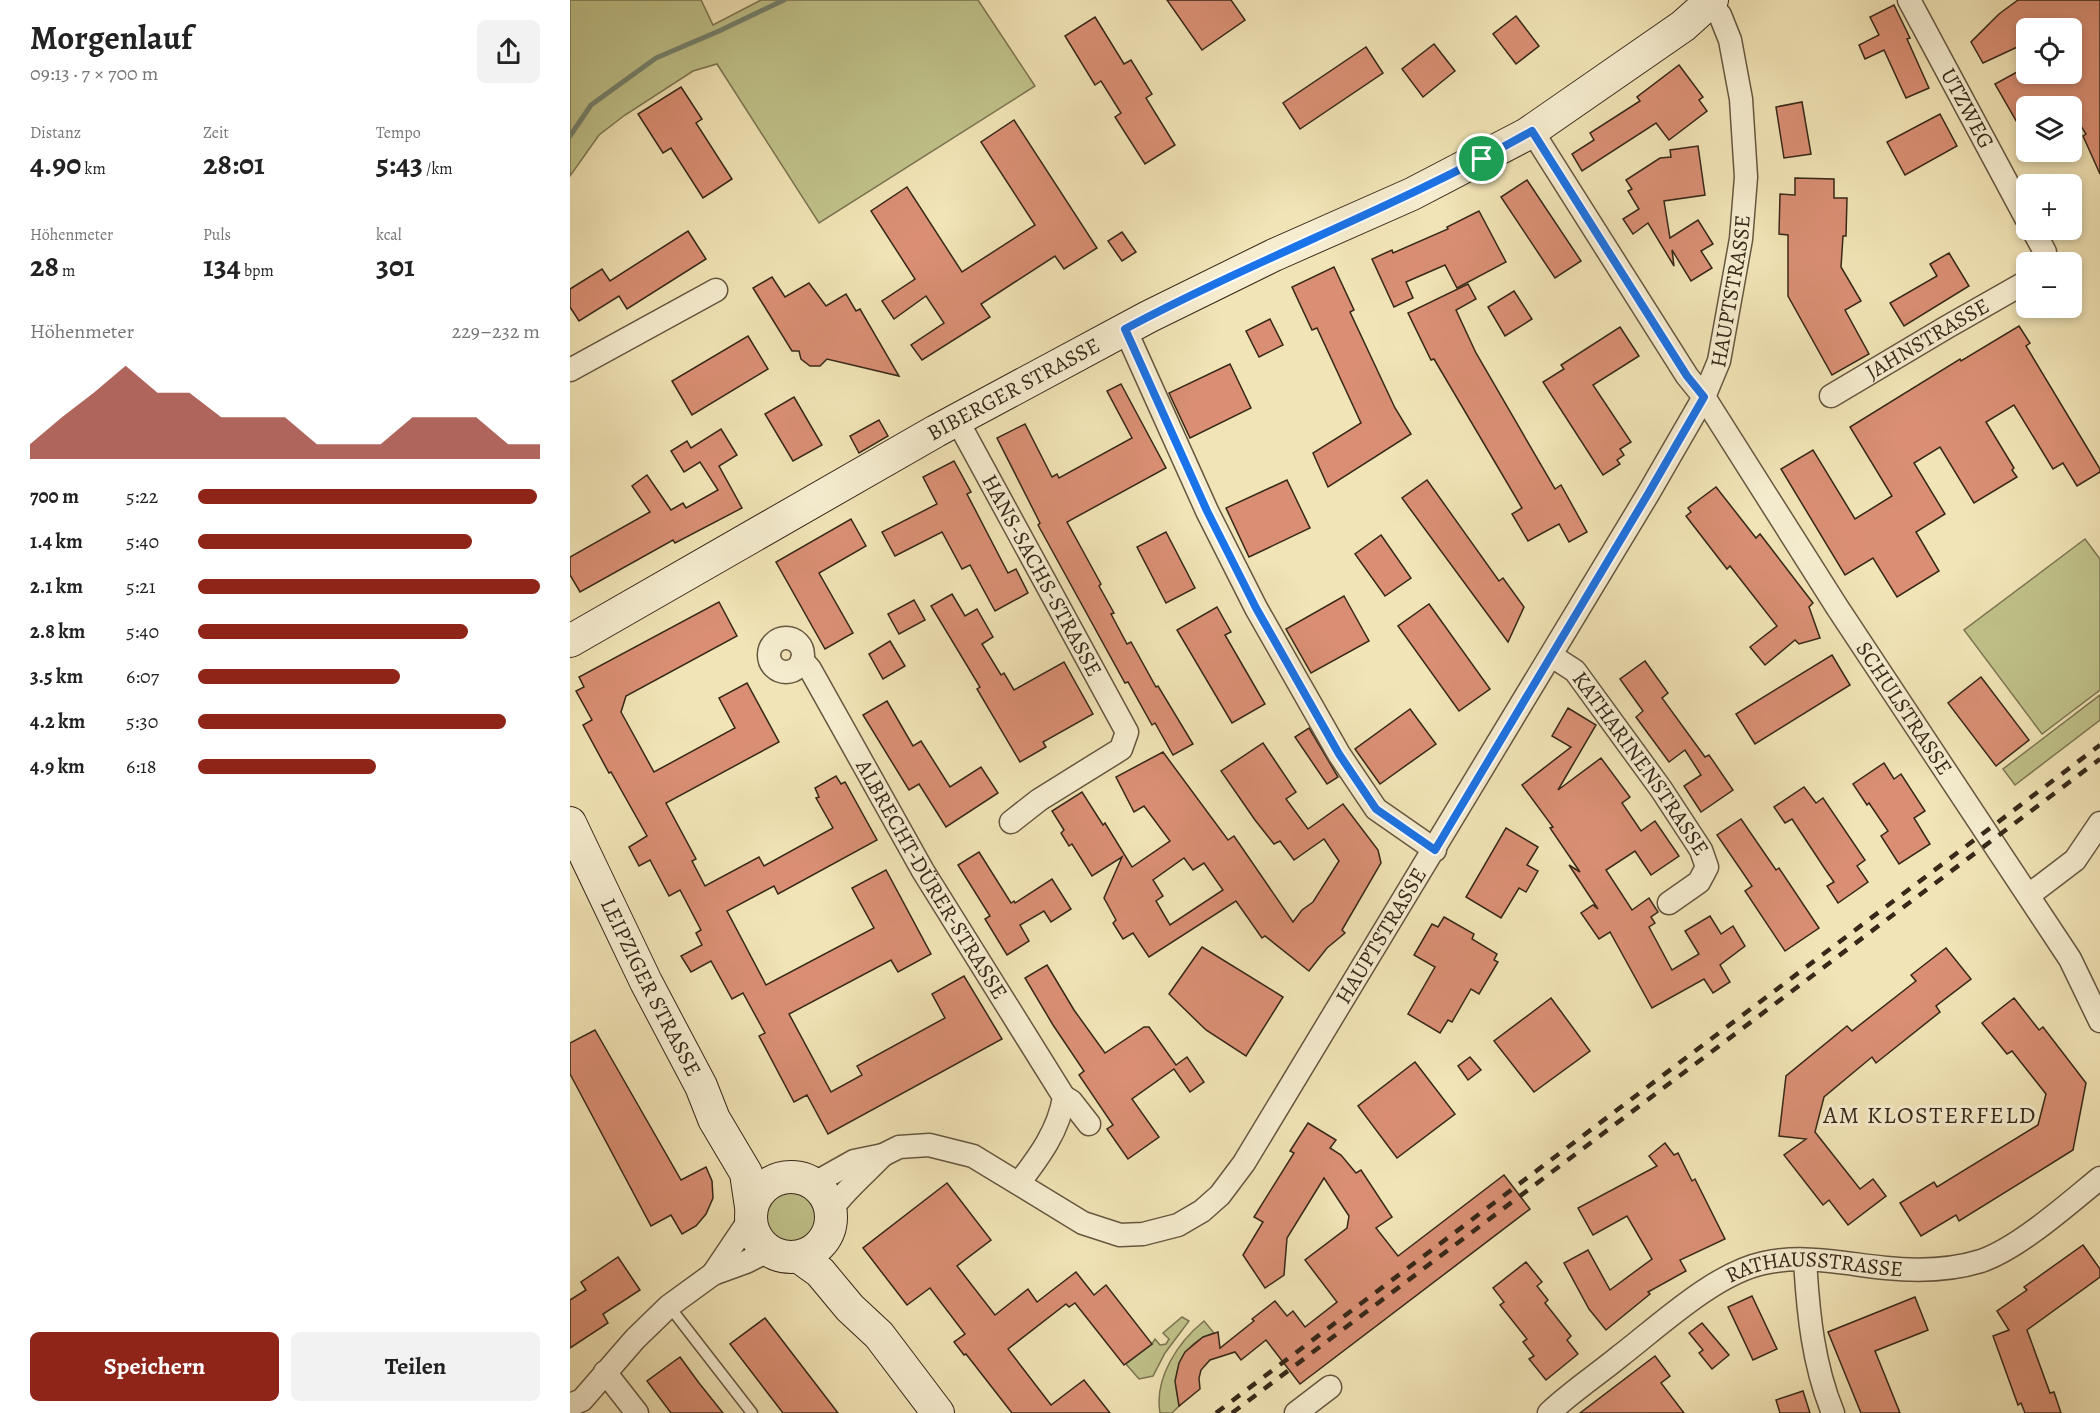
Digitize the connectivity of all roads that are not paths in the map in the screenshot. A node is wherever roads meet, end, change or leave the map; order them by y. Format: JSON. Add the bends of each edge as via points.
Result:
{"nodes":[{"id":1,"x":1909,"y":0,"type":"edge"},
{"id":2,"x":1711,"y":2,"type":"edge"},
{"id":3,"x":1532,"y":131,"type":"junction"},
{"id":4,"x":2016,"y":199,"type":"edge"},
{"id":5,"x":2016,"y":288,"type":"edge"},
{"id":6,"x":716,"y":290,"type":"dead end"},
{"id":7,"x":1125,"y":329,"type":"junction"},
{"id":8,"x":570,"y":370,"type":"edge"},
{"id":9,"x":1831,"y":396,"type":"dead end"},
{"id":10,"x":1704,"y":397,"type":"junction"},
{"id":11,"x":957,"y":420,"type":"junction"},
{"id":12,"x":570,"y":641,"type":"edge"},
{"id":13,"x":1552,"y":656,"type":"junction"},
{"id":14,"x":802,"y":660,"type":"dead end"},
{"id":15,"x":1011,"y":822,"type":"dead end"},
{"id":16,"x":570,"y":823,"type":"edge"},
{"id":17,"x":2100,"y":824,"type":"edge"},
{"id":18,"x":1435,"y":850,"type":"junction"},
{"id":19,"x":2029,"y":895,"type":"junction"},
{"id":20,"x":1669,"y":903,"type":"dead end"},
{"id":21,"x":2100,"y":1021,"type":"edge"},
{"id":22,"x":701,"y":1086,"type":"junction"},
{"id":23,"x":1064,"y":1097,"type":"junction"},
{"id":24,"x":1058,"y":1122,"type":"junction"},
{"id":25,"x":883,"y":1155,"type":"junction"},
{"id":26,"x":2100,"y":1178,"type":"edge"},
{"id":27,"x":800,"y":1180,"type":"junction"},
{"id":28,"x":1019,"y":1183,"type":"junction"},
{"id":29,"x":751,"y":1213,"type":"junction"},
{"id":30,"x":829,"y":1223,"type":"junction"},
{"id":31,"x":768,"y":1251,"type":"junction"},
{"id":32,"x":799,"y":1257,"type":"junction"},
{"id":33,"x":1805,"y":1260,"type":"junction"},
{"id":34,"x":713,"y":1274,"type":"junction"},
{"id":35,"x":669,"y":1306,"type":"junction"},
{"id":36,"x":879,"y":1335,"type":"junction"},
{"id":37,"x":605,"y":1372,"type":"junction"},
{"id":38,"x":1330,"y":1387,"type":"dead end"},
{"id":39,"x":578,"y":1406,"type":"edge"},
{"id":40,"x":1303,"y":1411,"type":"edge"},
{"id":41,"x":637,"y":1413,"type":"edge"},
{"id":42,"x":752,"y":1413,"type":"edge"},
{"id":43,"x":938,"y":1413,"type":"edge"},
{"id":44,"x":1549,"y":1413,"type":"edge"},
{"id":45,"x":1833,"y":1413,"type":"edge"}],
"edges":[{"from":1,"to":4,"type":"street","name":"UTZWEG"},
{"from":2,"to":3,"type":"main road","name":"BIBERGER STRASSE","via":[[1683,26]]},
{"from":2,"to":10,"type":"street","name":"HAUPTSTRASSE","via":[[1730,40],[1741,99],[1746,177],[1729,315],[1719,361]]},
{"from":3,"to":7,"type":"main road","name":"BIBERGER STRASSE","via":[[1412,194],[1274,255]]},
{"from":3,"to":10,"type":"street","name":"SCHULSTRASSE"},
{"from":5,"to":9,"type":"street","name":"JAHNSTRASSE"},
{"from":6,"to":8,"type":"street"},
{"from":7,"to":11,"type":"main road","name":"BIBERGER STRASSE"},
{"from":7,"to":18,"type":"street","via":[[1197,489],[1299,687],[1376,809]]},
{"from":10,"to":13,"type":"street","name":"HAUPTSTRASSE"},
{"from":10,"to":19,"type":"street","name":"SCHULSTRASSE","via":[[1837,607]]},
{"from":11,"to":12,"type":"main road","name":"BIBERGER STRASSE"},
{"from":11,"to":15,"type":"street","name":"HANS-SACHS-STRASSE","via":[[1127,732],[1121,748]]},
{"from":13,"to":18,"type":"street","name":"HAUPTSTRASSE"},
{"from":13,"to":20,"type":"street","name":"KATHARINENSTRASSE","via":[[1575,670],[1701,850],[1707,867],[1698,882]]},
{"from":14,"to":23,"type":"street","name":"ALBRECHT-DÜRER-STRASSE","via":[[923,871]]},
{"from":16,"to":22,"type":"main road","name":"LEIPZIGER STRASSE"},
{"from":17,"to":19,"type":"street","via":[[2074,860]]},
{"from":18,"to":28,"type":"street","name":"HAUPTSTRASSE","via":[[1244,1163],[1220,1195],[1202,1211],[1184,1223],[1161,1230],[1120,1235],[1083,1223]]},
{"from":19,"to":21,"type":"street","name":"SCHULSTRASSE","via":[[2070,959]]},
{"from":22,"to":27,"type":"main road","name":"LEIPZIGER STRASSE","via":[[763,1159]]},
{"from":22,"to":29,"type":"main road","name":"LEIPZIGER STRASSE","via":[[714,1119],[746,1173]]},
{"from":23,"to":24,"type":"street"},
{"from":23,"to":24,"type":"street","name":"ALBRECHT-DÜRER-STRASSE","via":[[1089,1124]]},
{"from":24,"to":28,"type":"street"},
{"from":25,"to":27,"type":"street","name":"HAUPTSTRASSE"},
{"from":25,"to":28,"type":"street","name":"HAUPTSTRASSE","via":[[899,1147],[929,1145],[949,1149],[973,1156]]},
{"from":25,"to":30,"type":"street","name":"HAUPTSTRASSE","via":[[843,1192]]},
{"from":26,"to":33,"type":"street","name":"RATHAUSSTRASSE","via":[[2013,1245],[1982,1260],[1912,1269]]},
{"from":27,"to":29,"type":"main road","via":[[774,1179],[756,1196]]},
{"from":27,"to":30,"type":"main road","via":[[820,1188],[827,1198]]},
{"from":29,"to":31,"type":"main road","via":[[753,1232]]},
{"from":29,"to":34,"type":"street"},
{"from":30,"to":32,"type":"main road","via":[[820,1246]]},
{"from":30,"to":36,"type":"main road","via":[[836,1259],[863,1297]]},
{"from":31,"to":32,"type":"main road"},
{"from":31,"to":34,"type":"street"},
{"from":32,"to":36,"type":"main road","via":[[820,1272]]},
{"from":33,"to":44,"type":"street","name":"RATHAUSSTRASSE","via":[[1764,1263],[1717,1282]]},
{"from":33,"to":45,"type":"street","via":[[1808,1311],[1823,1389]]},
{"from":34,"to":35,"type":"street"},
{"from":35,"to":37,"type":"street"},
{"from":35,"to":42,"type":"lane"},
{"from":36,"to":43,"type":"main road"},
{"from":37,"to":39,"type":"street"},
{"from":37,"to":41,"type":"street"},
{"from":38,"to":40,"type":"street"}]}
